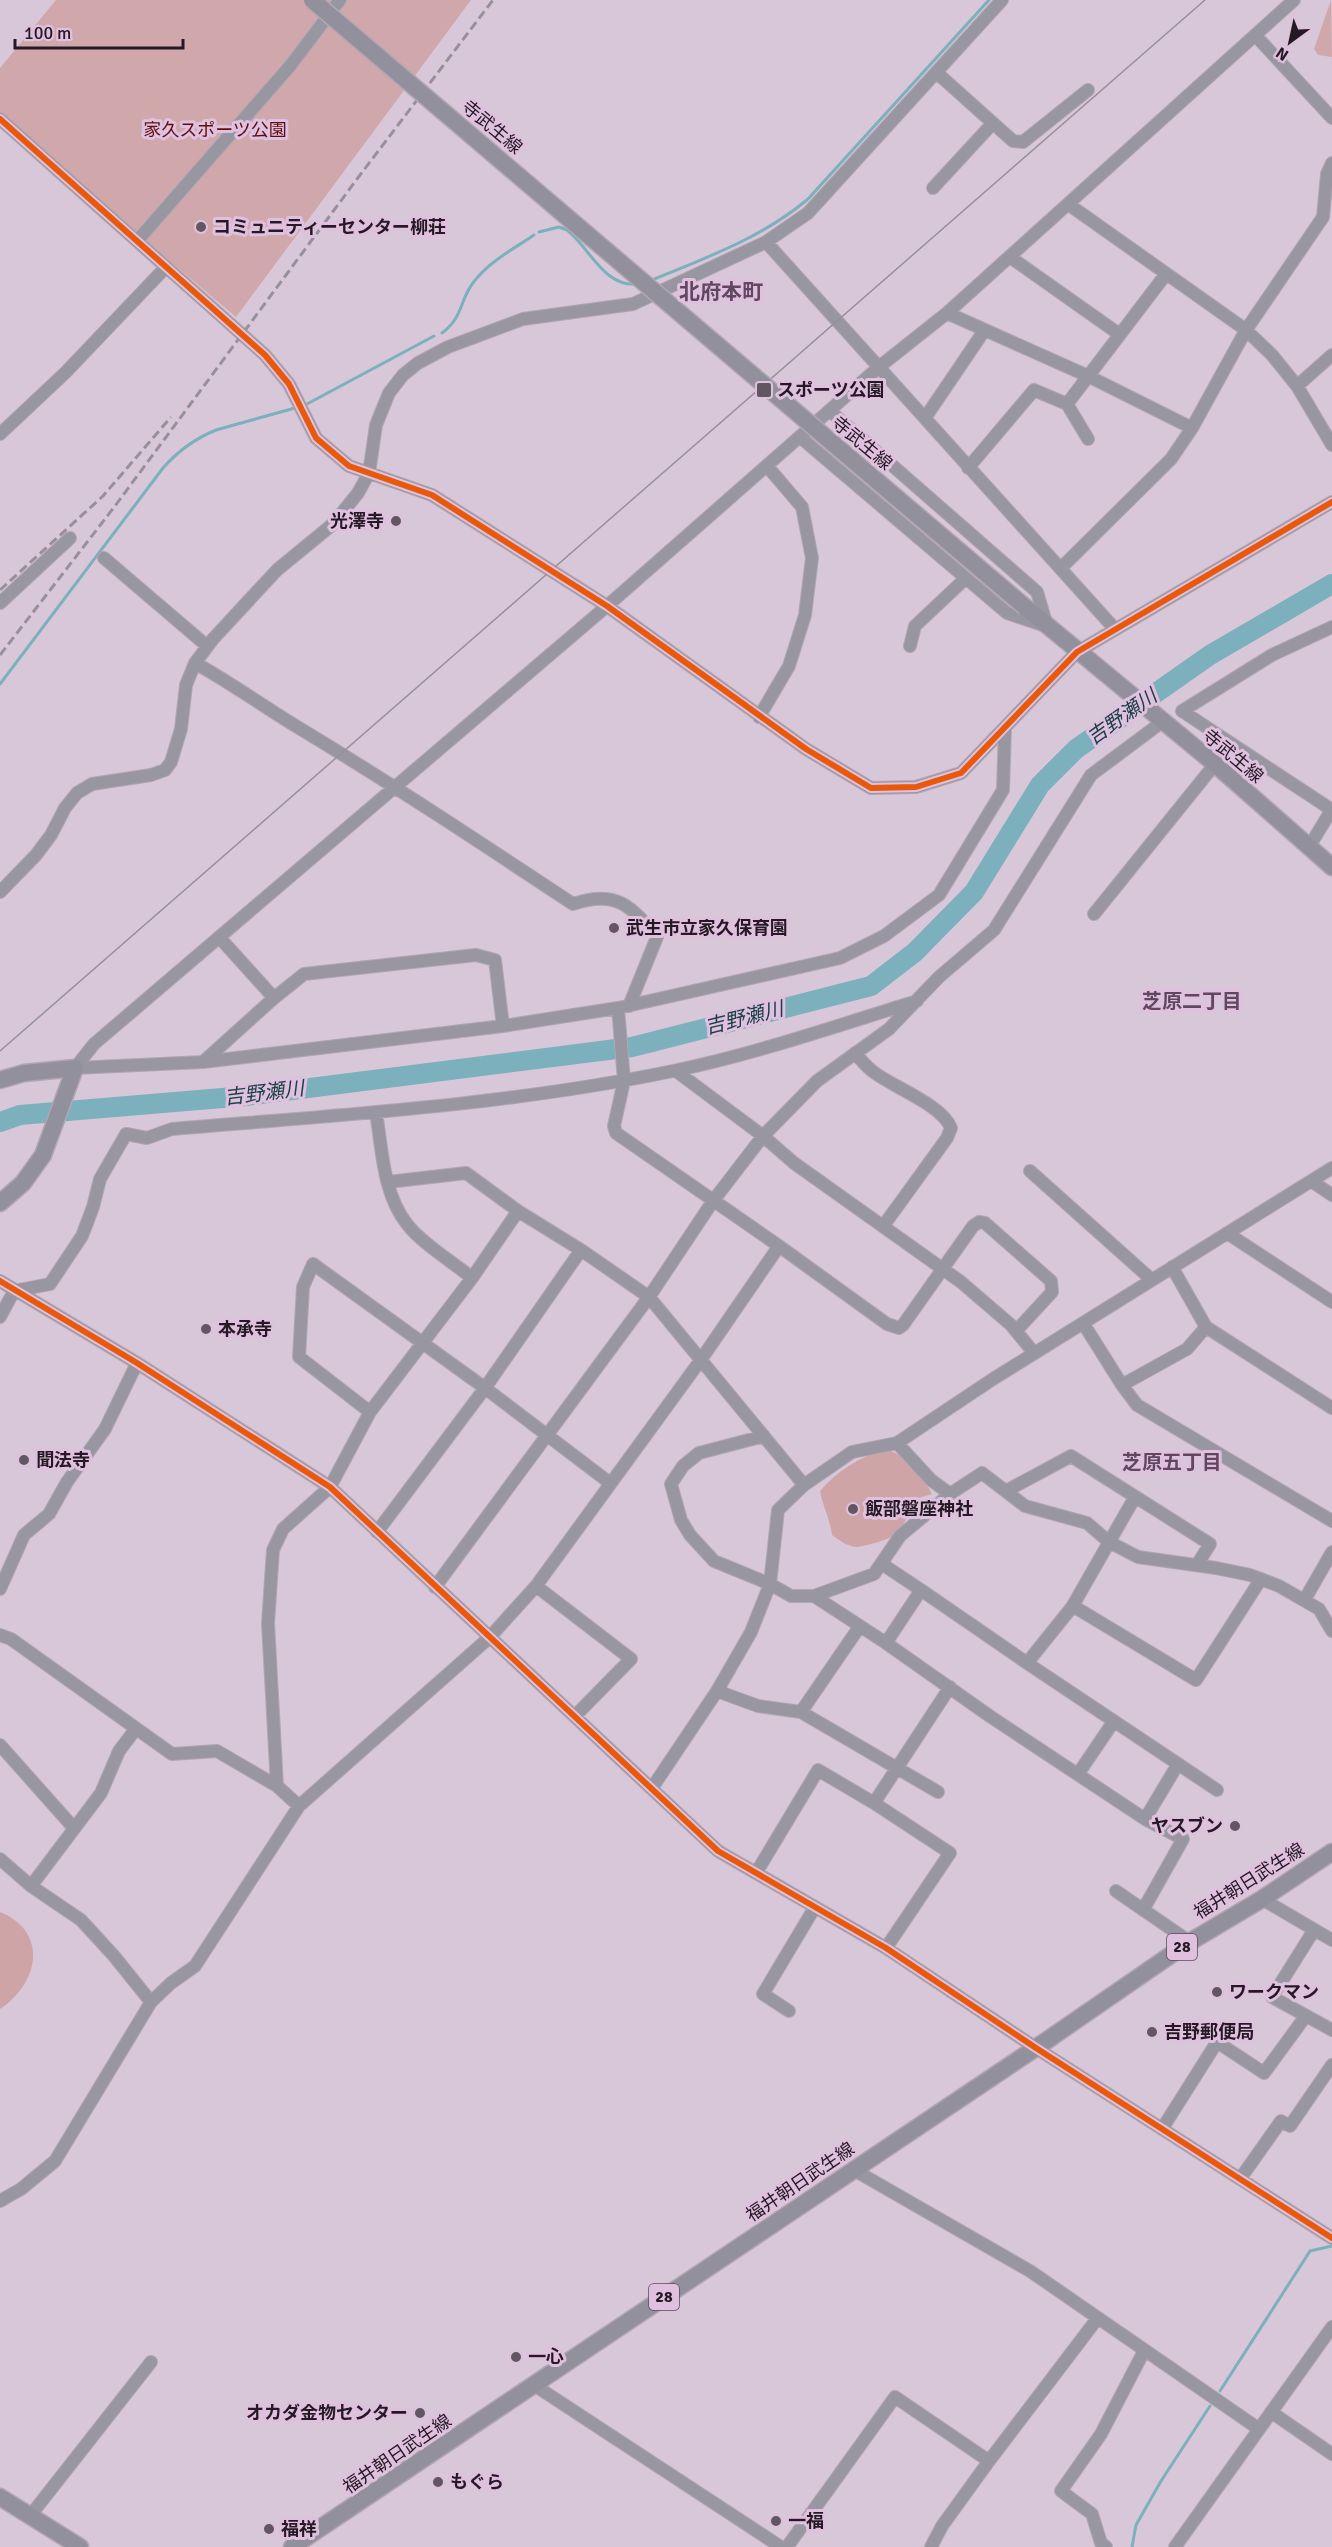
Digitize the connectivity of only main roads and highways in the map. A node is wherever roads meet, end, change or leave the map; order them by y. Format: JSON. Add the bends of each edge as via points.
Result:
{"nodes":[{"id":1,"x":312,"y":0,"type":"edge"},
{"id":2,"x":1332,"y":867,"type":"edge"},
{"id":3,"x":0,"y":1080,"type":"edge"},
{"id":4,"x":0,"y":1203,"type":"edge"},
{"id":5,"x":1332,"y":1852,"type":"edge"},
{"id":6,"x":0,"y":2497,"type":"edge"},
{"id":7,"x":80,"y":2547,"type":"edge"},
{"id":8,"x":292,"y":2547,"type":"edge"}],
"edges":[{"from":1,"to":2,"type":"main road","name":"寺武生線","bridge":true},
{"from":3,"to":4,"type":"main road","via":[[33,1071],[75,1068],[43,1155],[22,1183]]},
{"from":5,"to":8,"type":"main road","name":"福井朝日武生線","number":"28","via":[[1190,1942]]},
{"from":6,"to":7,"type":"main road"}]}
